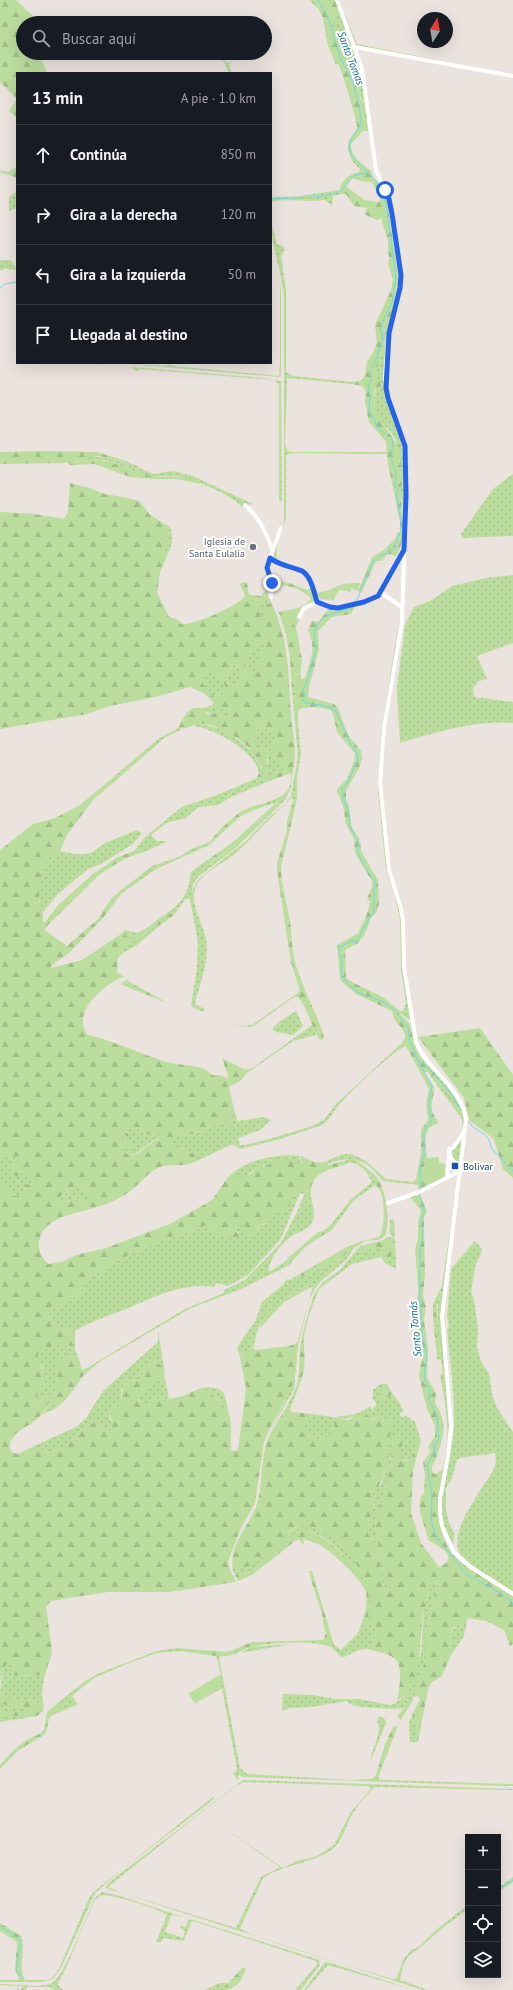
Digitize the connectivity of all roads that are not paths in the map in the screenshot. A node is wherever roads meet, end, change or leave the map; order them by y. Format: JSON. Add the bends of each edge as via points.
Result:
{"nodes":[{"id":1,"x":337,"y":0,"type":"edge"},
{"id":2,"x":354,"y":47,"type":"junction"},
{"id":3,"x":513,"y":76,"type":"edge"},
{"id":4,"x":245,"y":505,"type":"dead end"},
{"id":5,"x":281,"y":528,"type":"dead end"},
{"id":6,"x":273,"y":549,"type":"junction"},
{"id":7,"x":404,"y":550,"type":"junction"},
{"id":8,"x":270,"y":558,"type":"junction"},
{"id":9,"x":380,"y":592,"type":"junction"},
{"id":10,"x":271,"y":597,"type":"dead end"},
{"id":11,"x":317,"y":602,"type":"junction"},
{"id":12,"x":402,"y":607,"type":"junction"},
{"id":13,"x":299,"y":617,"type":"dead end"},
{"id":14,"x":465,"y":1130,"type":"junction"},
{"id":15,"x":449,"y":1154,"type":"junction"},
{"id":16,"x":460,"y":1171,"type":"junction"},
{"id":17,"x":447,"y":1178,"type":"junction"},
{"id":18,"x":388,"y":1203,"type":"dead end"},
{"id":19,"x":513,"y":1594,"type":"edge"}],
"edges":[{"from":1,"to":2,"type":"street"},
{"from":2,"to":3,"type":"street"},
{"from":2,"to":7,"type":"street","via":[[365,82],[376,170],[389,199],[401,275],[389,333],[385,377],[388,398],[405,446]]},
{"from":4,"to":6,"type":"street","via":[[266,531]]},
{"from":5,"to":6,"type":"street"},
{"from":6,"to":8,"type":"street"},
{"from":7,"to":9,"type":"street"},
{"from":7,"to":12,"type":"street"},
{"from":8,"to":10,"type":"street","via":[[267,568],[272,583]]},
{"from":8,"to":11,"type":"street","via":[[280,565],[303,572],[309,579]]},
{"from":9,"to":11,"type":"street","via":[[374,599],[349,606],[330,607]]},
{"from":9,"to":12,"type":"street"},
{"from":11,"to":13,"type":"street","via":[[304,608]]},
{"from":12,"to":14,"type":"street","via":[[401,633],[384,727],[380,783],[389,870],[403,920],[404,967],[416,1042],[421,1054],[460,1100],[464,1111]]},
{"from":14,"to":15,"type":"street","via":[[449,1149]]},
{"from":14,"to":16,"type":"street"},
{"from":15,"to":16,"type":"street"},
{"from":15,"to":17,"type":"street"},
{"from":16,"to":17,"type":"street"},
{"from":16,"to":19,"type":"street","via":[[442,1316],[451,1426],[440,1513],[442,1526],[454,1552],[469,1566]]},
{"from":17,"to":18,"type":"street"}]}
